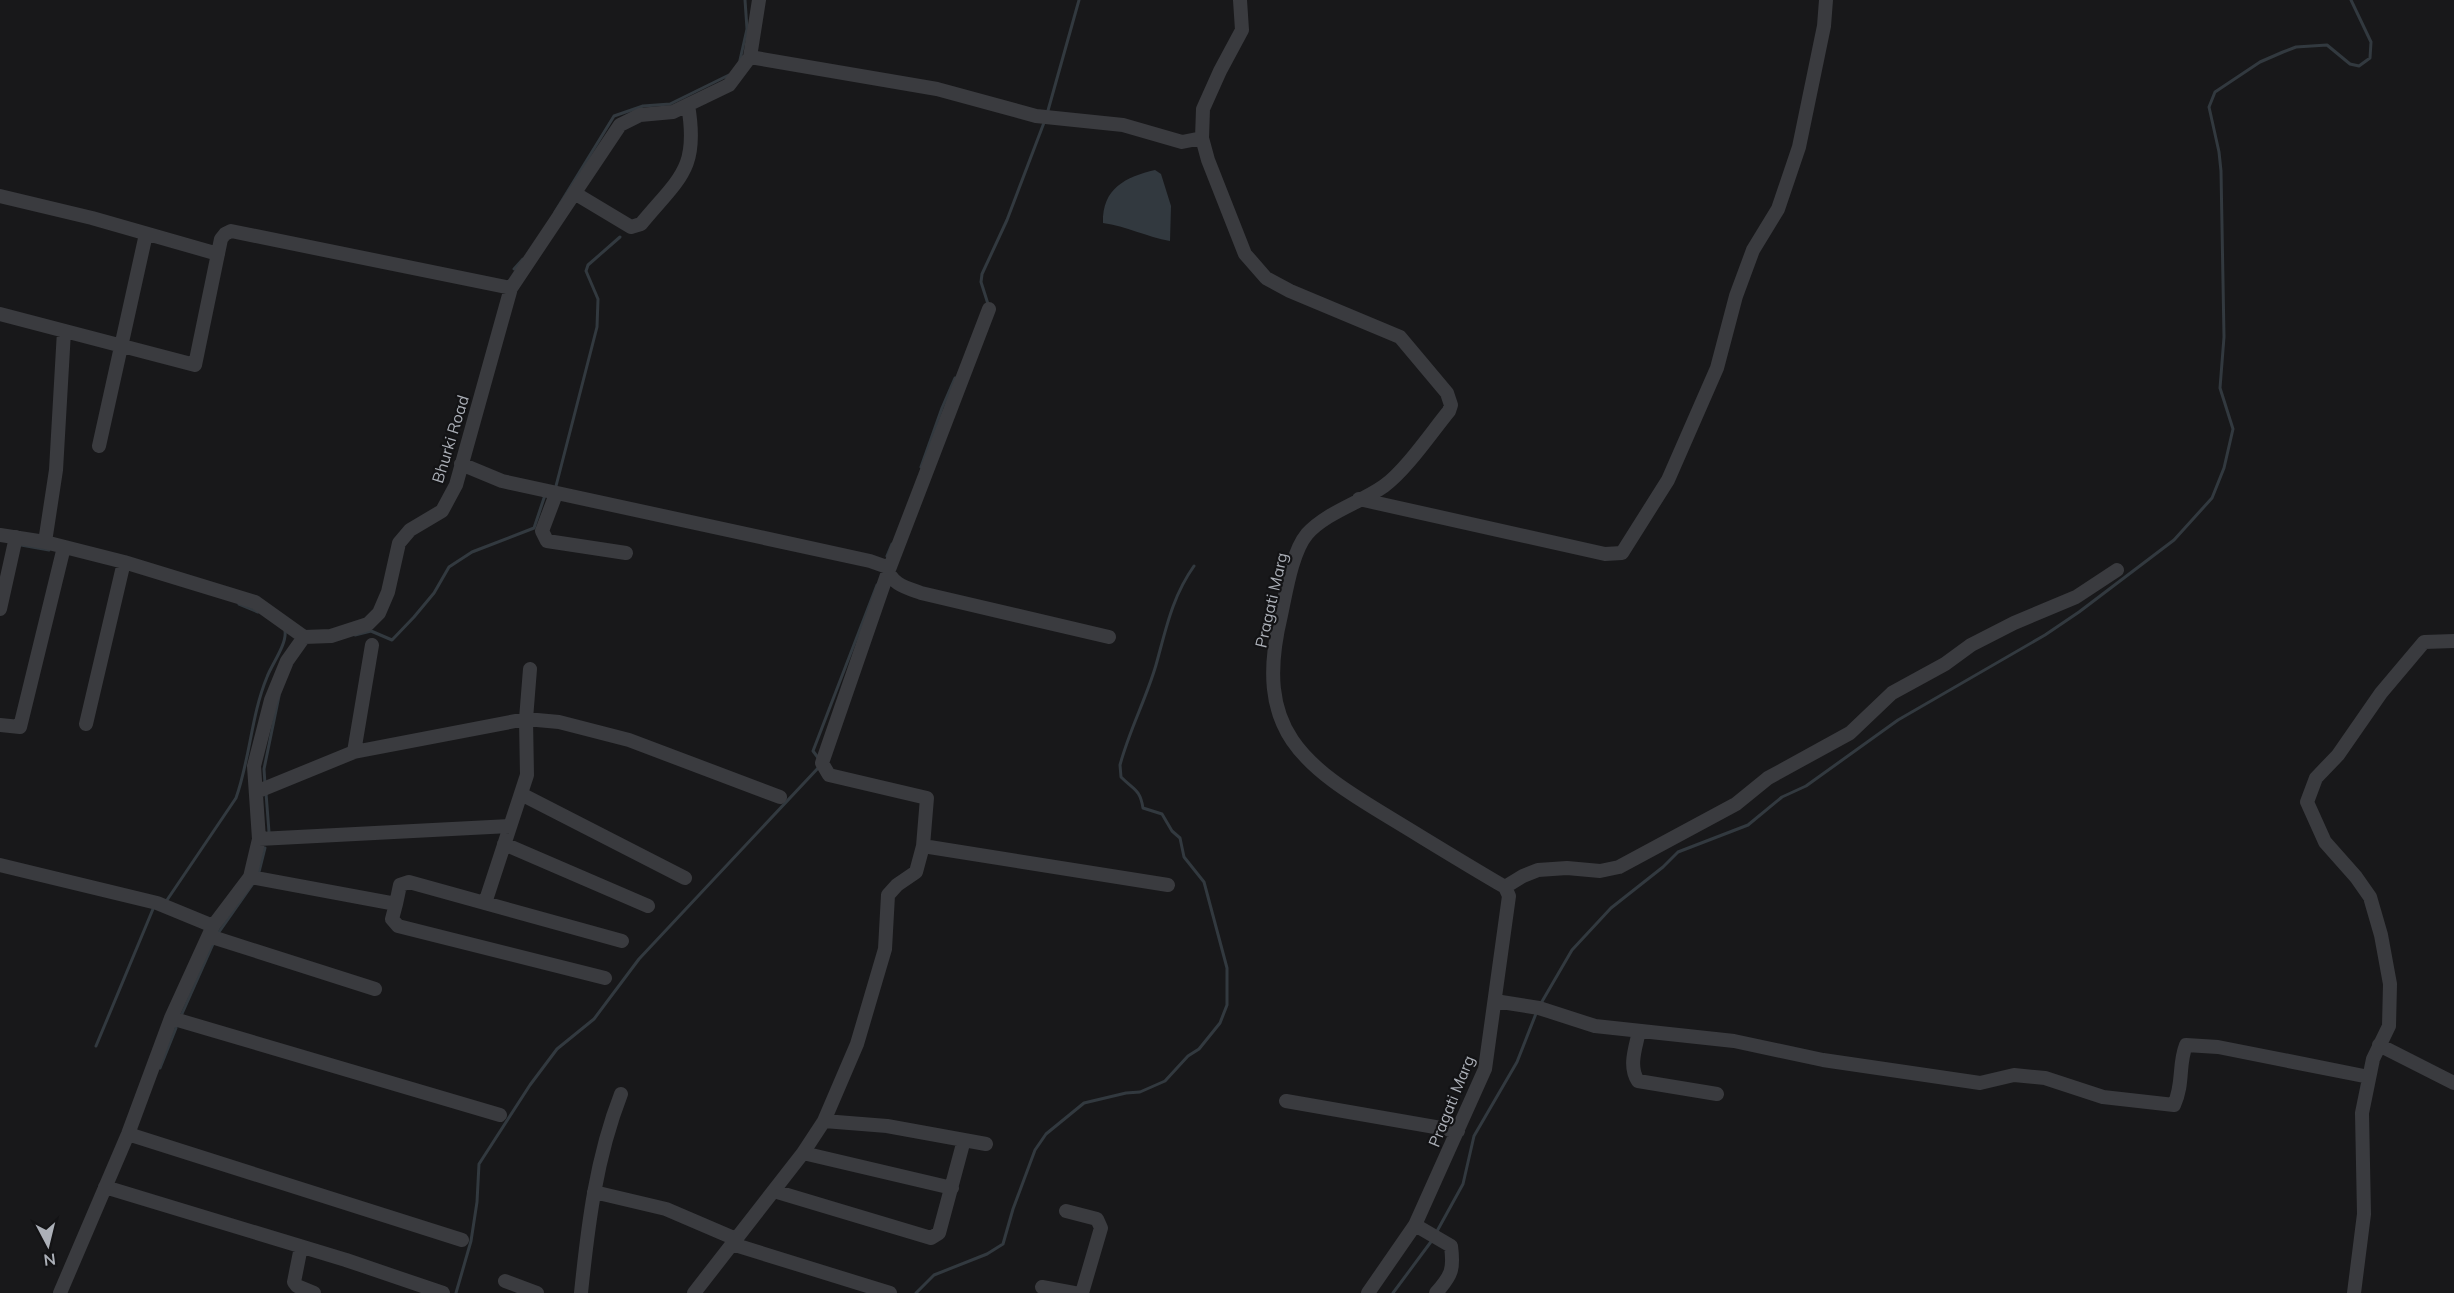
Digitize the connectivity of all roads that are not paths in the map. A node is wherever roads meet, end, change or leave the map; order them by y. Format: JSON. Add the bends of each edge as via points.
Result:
{"nodes":[{"id":1,"x":759,"y":0,"type":"edge"},
{"id":2,"x":1240,"y":0,"type":"edge"},
{"id":3,"x":1826,"y":0,"type":"edge"},
{"id":4,"x":750,"y":57,"type":"junction"},
{"id":5,"x":688,"y":105,"type":"junction"},
{"id":6,"x":1202,"y":138,"type":"junction"},
{"id":7,"x":576,"y":194,"type":"junction"},
{"id":8,"x":0,"y":196,"type":"edge"},
{"id":9,"x":146,"y":234,"type":"junction"},
{"id":10,"x":218,"y":254,"type":"junction"},
{"id":11,"x":511,"y":288,"type":"junction"},
{"id":12,"x":989,"y":309,"type":"dead end"},
{"id":13,"x":0,"y":314,"type":"edge"},
{"id":14,"x":64,"y":331,"type":"junction"},
{"id":15,"x":121,"y":346,"type":"junction"},
{"id":16,"x":99,"y":446,"type":"dead end"},
{"id":17,"x":461,"y":464,"type":"junction"},
{"id":18,"x":556,"y":494,"type":"junction"},
{"id":19,"x":1359,"y":500,"type":"junction"},
{"id":20,"x":0,"y":536,"type":"edge"},
{"id":21,"x":16,"y":537,"type":"junction"},
{"id":22,"x":45,"y":542,"type":"junction"},
{"id":23,"x":64,"y":547,"type":"junction"},
{"id":24,"x":626,"y":553,"type":"dead end"},
{"id":25,"x":124,"y":562,"type":"junction"},
{"id":26,"x":2116,"y":570,"type":"dead end"},
{"id":27,"x":888,"y":572,"type":"junction"},
{"id":28,"x":0,"y":609,"type":"edge"},
{"id":29,"x":1109,"y":636,"type":"dead end"},
{"id":30,"x":304,"y":638,"type":"junction"},
{"id":31,"x":2454,"y":641,"type":"edge"},
{"id":32,"x":372,"y":645,"type":"dead end"},
{"id":33,"x":530,"y":669,"type":"dead end"},
{"id":34,"x":526,"y":719,"type":"junction"},
{"id":35,"x":86,"y":724,"type":"dead end"},
{"id":36,"x":0,"y":725,"type":"edge"},
{"id":37,"x":354,"y":752,"type":"junction"},
{"id":38,"x":256,"y":792,"type":"junction"},
{"id":39,"x":521,"y":794,"type":"junction"},
{"id":40,"x":780,"y":797,"type":"dead end"},
{"id":41,"x":510,"y":826,"type":"junction"},
{"id":42,"x":259,"y":839,"type":"junction"},
{"id":43,"x":504,"y":844,"type":"junction"},
{"id":44,"x":923,"y":846,"type":"junction"},
{"id":45,"x":0,"y":865,"type":"edge"},
{"id":46,"x":250,"y":877,"type":"junction"},
{"id":47,"x":685,"y":878,"type":"dead end"},
{"id":48,"x":1168,"y":885,"type":"dead end"},
{"id":49,"x":1505,"y":887,"type":"junction"},
{"id":50,"x":484,"y":903,"type":"junction"},
{"id":51,"x":396,"y":904,"type":"junction"},
{"id":52,"x":648,"y":906,"type":"dead end"},
{"id":53,"x":211,"y":931,"type":"junction"},
{"id":54,"x":622,"y":941,"type":"dead end"},
{"id":55,"x":605,"y":978,"type":"dead end"},
{"id":56,"x":375,"y":989,"type":"dead end"},
{"id":57,"x":1495,"y":1001,"type":"junction"},
{"id":58,"x":171,"y":1018,"type":"junction"},
{"id":59,"x":1639,"y":1031,"type":"junction"},
{"id":60,"x":2379,"y":1045,"type":"junction"},
{"id":61,"x":2369,"y":1077,"type":"junction"},
{"id":62,"x":2454,"y":1083,"type":"edge"},
{"id":63,"x":621,"y":1094,"type":"dead end"},
{"id":64,"x":1717,"y":1094,"type":"dead end"},
{"id":65,"x":1286,"y":1101,"type":"dead end"},
{"id":66,"x":500,"y":1115,"type":"dead end"},
{"id":67,"x":824,"y":1121,"type":"junction"},
{"id":68,"x":1458,"y":1131,"type":"junction"},
{"id":69,"x":128,"y":1134,"type":"junction"},
{"id":70,"x":964,"y":1140,"type":"junction"},
{"id":71,"x":986,"y":1144,"type":"dead end"},
{"id":72,"x":803,"y":1154,"type":"junction"},
{"id":73,"x":105,"y":1187,"type":"junction"},
{"id":74,"x":952,"y":1188,"type":"junction"},
{"id":75,"x":774,"y":1191,"type":"junction"},
{"id":76,"x":594,"y":1192,"type":"junction"},
{"id":77,"x":1066,"y":1211,"type":"dead end"},
{"id":78,"x":1415,"y":1225,"type":"junction"},
{"id":79,"x":462,"y":1240,"type":"dead end"},
{"id":80,"x":734,"y":1242,"type":"junction"},
{"id":81,"x":301,"y":1247,"type":"junction"},
{"id":82,"x":505,"y":1281,"type":"dead end"},
{"id":83,"x":1042,"y":1287,"type":"dead end"},
{"id":84,"x":60,"y":1293,"type":"edge"},
{"id":85,"x":314,"y":1293,"type":"edge"},
{"id":86,"x":443,"y":1293,"type":"edge"},
{"id":87,"x":537,"y":1293,"type":"edge"},
{"id":88,"x":582,"y":1293,"type":"edge"},
{"id":89,"x":694,"y":1293,"type":"edge"},
{"id":90,"x":890,"y":1293,"type":"edge"},
{"id":91,"x":1074,"y":1293,"type":"edge"},
{"id":92,"x":1082,"y":1293,"type":"edge"},
{"id":93,"x":1368,"y":1293,"type":"edge"},
{"id":94,"x":1436,"y":1293,"type":"edge"},
{"id":95,"x":2354,"y":1293,"type":"edge"}],
"edges":[{"from":1,"to":4,"type":"street","name":"Bhurki Road"},
{"from":2,"to":6,"type":"street","name":"Pragati Marg","via":[[1242,30],[1203,109]]},
{"from":3,"to":19,"type":"street","via":[[1798,147],[1778,208],[1753,250],[1736,296],[1718,368],[1668,480],[1622,553],[1605,554]]},
{"from":4,"to":5,"type":"street","name":"Bhurki Road","via":[[729,85]]},
{"from":4,"to":6,"type":"street","via":[[937,89],[1036,116],[1123,125],[1182,142]]},
{"from":5,"to":7,"type":"street","name":"Bhurki Road","via":[[667,114],[640,115],[620,124]]},
{"from":5,"to":7,"type":"street","via":[[693,132],[685,171],[641,224],[632,227]]},
{"from":6,"to":19,"type":"street","name":"Pragati Marg","via":[[1245,254],[1257,269],[1290,291],[1400,337],[1448,393],[1449,411],[1391,481]]},
{"from":7,"to":11,"type":"street","name":"Bhurki Road"},
{"from":8,"to":9,"type":"street"},
{"from":9,"to":10,"type":"street"},
{"from":9,"to":15,"type":"street"},
{"from":10,"to":11,"type":"street","via":[[222,237],[231,231]]},
{"from":10,"to":15,"type":"street","via":[[197,363],[190,365]]},
{"from":11,"to":17,"type":"street","name":"Bhurki Road"},
{"from":12,"to":27,"type":"street"},
{"from":13,"to":14,"type":"street"},
{"from":14,"to":15,"type":"street"},
{"from":14,"to":22,"type":"street","via":[[56,470]]},
{"from":15,"to":16,"type":"street"},
{"from":17,"to":18,"type":"street","via":[[502,481]]},
{"from":17,"to":30,"type":"street","name":"Bhurki Road","via":[[456,485],[442,511],[410,530],[399,543],[379,613],[356,629]]},
{"from":18,"to":24,"type":"street","via":[[542,531],[546,541]]},
{"from":18,"to":27,"type":"street","via":[[870,561],[887,567]]},
{"from":19,"to":49,"type":"street","name":"Pragati Marg","via":[[1309,532],[1302,541],[1275,638],[1273,672],[1280,717],[1308,762],[1345,791]]},
{"from":20,"to":21,"type":"street"},
{"from":21,"to":22,"type":"street"},
{"from":21,"to":28,"type":"street"},
{"from":22,"to":23,"type":"street"},
{"from":23,"to":25,"type":"street"},
{"from":23,"to":36,"type":"street","via":[[20,727]]},
{"from":25,"to":30,"type":"street","via":[[255,602]]},
{"from":25,"to":35,"type":"street"},
{"from":26,"to":49,"type":"street","via":[[2076,597],[1971,645],[1946,664],[1892,693],[1850,733],[1768,778],[1736,804],[1619,867],[1600,871],[1538,870]]},
{"from":27,"to":29,"type":"street","via":[[900,586],[921,593]]},
{"from":27,"to":44,"type":"street","via":[[822,763],[828,775],[927,798]]},
{"from":30,"to":38,"type":"street","via":[[287,661],[271,700],[254,766]]},
{"from":31,"to":60,"type":"street","via":[[2424,642],[2316,778],[2307,802],[2325,842],[2365,890],[2375,916],[2390,984],[2389,1026]]},
{"from":32,"to":37,"type":"street"},
{"from":33,"to":34,"type":"street"},
{"from":34,"to":37,"type":"street"},
{"from":34,"to":39,"type":"street","via":[[527,776]]},
{"from":34,"to":40,"type":"street","via":[[559,722],[629,740]]},
{"from":37,"to":38,"type":"street"},
{"from":38,"to":42,"type":"street"},
{"from":39,"to":41,"type":"street"},
{"from":39,"to":47,"type":"street"},
{"from":41,"to":42,"type":"street"},
{"from":41,"to":43,"type":"street"},
{"from":42,"to":46,"type":"street"},
{"from":43,"to":50,"type":"street"},
{"from":43,"to":52,"type":"street"},
{"from":44,"to":48,"type":"street"},
{"from":44,"to":67,"type":"street","via":[[916,873],[888,895],[885,949],[857,1044]]},
{"from":45,"to":53,"type":"street","via":[[157,903]]},
{"from":46,"to":51,"type":"street"},
{"from":46,"to":53,"type":"street"},
{"from":49,"to":57,"type":"street","name":"Pragati Marg","via":[[1509,897]]},
{"from":50,"to":51,"type":"street","via":[[405,882],[400,885]]},
{"from":50,"to":54,"type":"street"},
{"from":51,"to":55,"type":"street","via":[[392,919],[398,926]]},
{"from":53,"to":56,"type":"street"},
{"from":53,"to":58,"type":"street"},
{"from":57,"to":59,"type":"street","via":[[1539,1008],[1595,1026]]},
{"from":57,"to":68,"type":"street","name":"Pragati Marg","via":[[1485,1069]]},
{"from":58,"to":66,"type":"street"},
{"from":58,"to":69,"type":"street"},
{"from":59,"to":61,"type":"street","via":[[1734,1041],[1823,1060],[1980,1083],[2014,1075],[2045,1078],[2103,1097],[2174,1105],[2180,1091],[2186,1045],[2218,1047]]},
{"from":59,"to":64,"type":"street","via":[[1632,1063],[1638,1081]]},
{"from":60,"to":61,"type":"street"},
{"from":60,"to":62,"type":"street"},
{"from":61,"to":95,"type":"street","via":[[2362,1113],[2364,1214]]},
{"from":63,"to":76,"type":"street","via":[[603,1148]]},
{"from":65,"to":68,"type":"street"},
{"from":67,"to":70,"type":"street","via":[[887,1126]]},
{"from":67,"to":72,"type":"street"},
{"from":68,"to":78,"type":"street","name":"Pragati Marg"},
{"from":69,"to":73,"type":"street"},
{"from":69,"to":79,"type":"street"},
{"from":70,"to":71,"type":"street"},
{"from":70,"to":74,"type":"street"},
{"from":72,"to":74,"type":"street"},
{"from":72,"to":75,"type":"street"},
{"from":73,"to":81,"type":"street"},
{"from":73,"to":84,"type":"street"},
{"from":74,"to":75,"type":"street","via":[[939,1233],[931,1238]]},
{"from":75,"to":80,"type":"street"},
{"from":76,"to":80,"type":"street","via":[[666,1209]]},
{"from":76,"to":88,"type":"street"},
{"from":77,"to":92,"type":"street","via":[[1096,1220],[1101,1228]]},
{"from":78,"to":93,"type":"street","name":"Pragati Marg"},
{"from":78,"to":94,"type":"street","via":[[1451,1246],[1451,1276]]},
{"from":80,"to":89,"type":"street"},
{"from":80,"to":90,"type":"street"},
{"from":81,"to":85,"type":"street","via":[[294,1282]]},
{"from":81,"to":86,"type":"street"},
{"from":82,"to":87,"type":"street"},
{"from":83,"to":91,"type":"street"}]}
